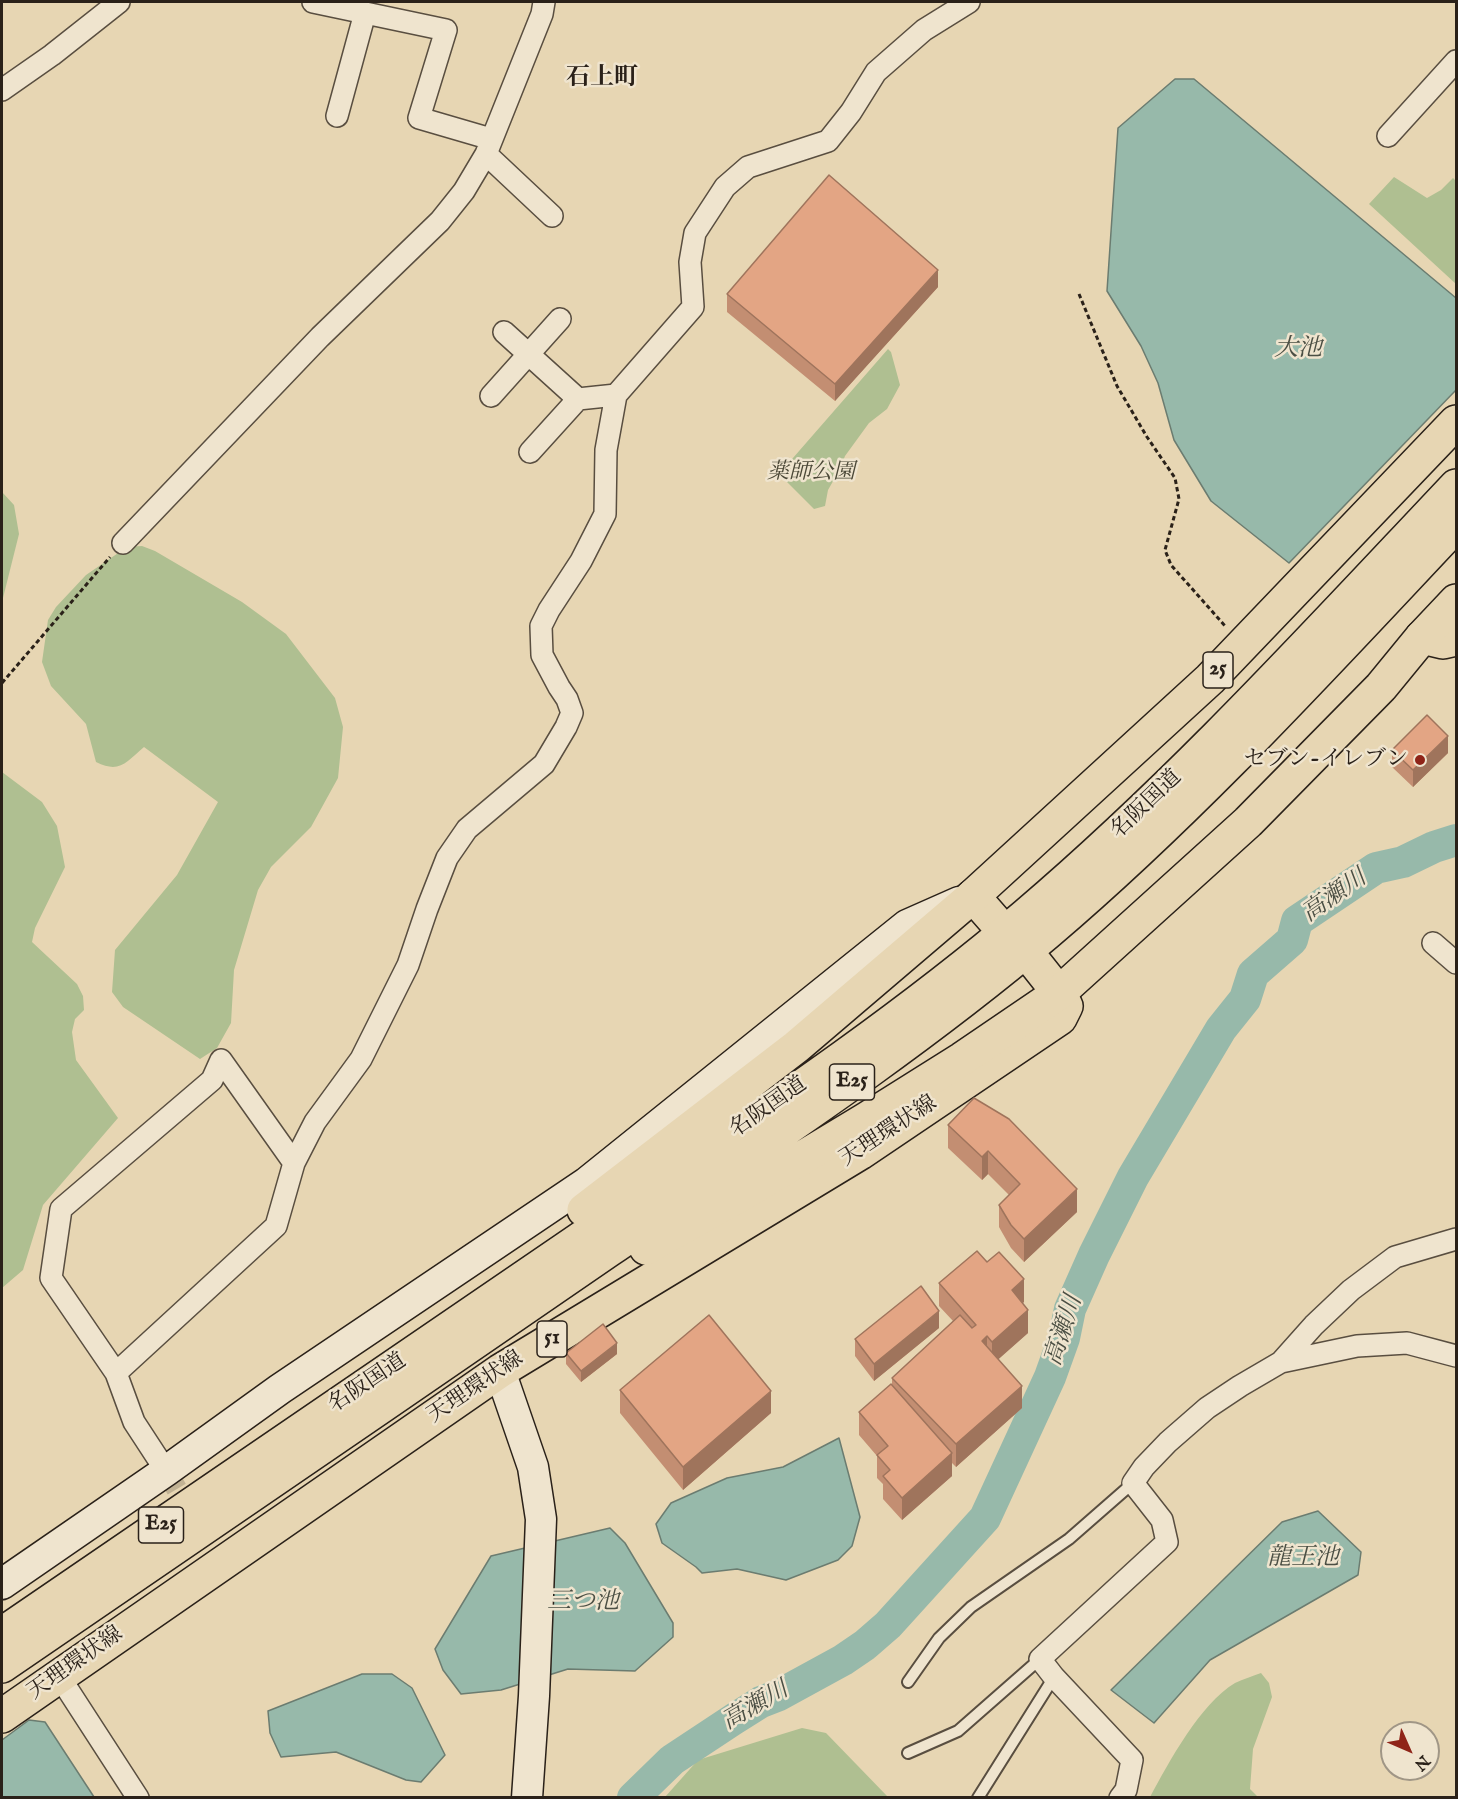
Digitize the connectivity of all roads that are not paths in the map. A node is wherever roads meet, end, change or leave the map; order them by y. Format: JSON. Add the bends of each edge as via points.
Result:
{"nodes":[{"id":1,"x":119,"y":2,"type":"edge"},
{"id":2,"x":313,"y":2,"type":"edge"},
{"id":3,"x":544,"y":2,"type":"edge"},
{"id":4,"x":969,"y":2,"type":"edge"},
{"id":5,"x":365,"y":13,"type":"junction"},
{"id":6,"x":1456,"y":61,"type":"edge"},
{"id":7,"x":2,"y":90,"type":"edge"},
{"id":8,"x":337,"y":116,"type":"dead end"},
{"id":9,"x":1388,"y":136,"type":"dead end"},
{"id":10,"x":488,"y":147,"type":"junction"},
{"id":11,"x":552,"y":216,"type":"dead end"},
{"id":12,"x":560,"y":319,"type":"dead end"},
{"id":13,"x":504,"y":332,"type":"dead end"},
{"id":14,"x":528,"y":354,"type":"junction"},
{"id":15,"x":616,"y":395,"type":"junction"},
{"id":16,"x":491,"y":396,"type":"dead end"},
{"id":17,"x":578,"y":399,"type":"junction"},
{"id":18,"x":1456,"y":422,"type":"edge"},
{"id":19,"x":530,"y":452,"type":"dead end"},
{"id":20,"x":1456,"y":486,"type":"edge"},
{"id":21,"x":1456,"y":525,"type":"edge"},
{"id":22,"x":123,"y":543,"type":"road end"},
{"id":23,"x":1456,"y":600,"type":"edge"},
{"id":24,"x":1422,"y":637,"type":"junction"},
{"id":25,"x":1456,"y":639,"type":"edge"},
{"id":26,"x":984,"y":908,"type":"junction"},
{"id":27,"x":1433,"y":944,"type":"dead end"},
{"id":28,"x":1456,"y":963,"type":"edge"},
{"id":29,"x":1036,"y":964,"type":"dead end"},
{"id":30,"x":1059,"y":993,"type":"junction"},
{"id":31,"x":294,"y":1163,"type":"junction"},
{"id":32,"x":1456,"y":1239,"type":"edge"},
{"id":33,"x":1456,"y":1356,"type":"edge"},
{"id":34,"x":1281,"y":1362,"type":"junction"},
{"id":35,"x":500,"y":1371,"type":"junction"},
{"id":36,"x":116,"y":1372,"type":"junction"},
{"id":37,"x":320,"y":1417,"type":"junction"},
{"id":38,"x":166,"y":1471,"type":"junction"},
{"id":39,"x":1133,"y":1483,"type":"junction"},
{"id":40,"x":173,"y":1549,"type":"junction"},
{"id":41,"x":2,"y":1584,"type":"edge"},
{"id":42,"x":2,"y":1634,"type":"edge"},
{"id":43,"x":1040,"y":1659,"type":"junction"},
{"id":44,"x":2,"y":1666,"type":"edge"},
{"id":45,"x":59,"y":1676,"type":"junction"},
{"id":46,"x":1054,"y":1677,"type":"junction"},
{"id":47,"x":908,"y":1682,"type":"dead end"},
{"id":48,"x":2,"y":1716,"type":"edge"},
{"id":49,"x":908,"y":1753,"type":"dead end"},
{"id":50,"x":138,"y":1797,"type":"edge"},
{"id":51,"x":527,"y":1797,"type":"edge"},
{"id":52,"x":978,"y":1797,"type":"edge"},
{"id":53,"x":1120,"y":1797,"type":"edge"}],
"edges":[{"from":1,"to":7,"type":"street"},
{"from":2,"to":5,"type":"street"},
{"from":3,"to":10,"type":"street"},
{"from":4,"to":15,"type":"street","via":[[924,30],[876,72],[828,141],[748,166],[724,187],[695,233],[690,262],[693,307]]},
{"from":5,"to":8,"type":"street"},
{"from":5,"to":10,"type":"street","via":[[446,30],[419,118]]},
{"from":6,"to":9,"type":"street"},
{"from":10,"to":11,"type":"street"},
{"from":10,"to":22,"type":"street","via":[[464,191],[440,220],[320,337]]},
{"from":12,"to":14,"type":"street"},
{"from":13,"to":14,"type":"street"},
{"from":14,"to":16,"type":"street"},
{"from":14,"to":17,"type":"street"},
{"from":15,"to":17,"type":"street"},
{"from":15,"to":31,"type":"street","via":[[606,450],[605,514],[541,626],[542,655],[572,713],[544,764],[467,829],[447,858],[408,965],[361,1059],[315,1122]]},
{"from":17,"to":19,"type":"street"},
{"from":18,"to":26,"type":"main road","number":"25"},
{"from":20,"to":37,"type":"main road","name":"名阪国道","number":"E25","via":[[1188,766],[1025,916],[944,981],[760,1115]]},
{"from":21,"to":40,"type":"main road","name":"名阪国道","number":"E25","via":[[1287,704],[1126,864],[967,999],[778,1135]]},
{"from":23,"to":24,"type":"main road"},
{"from":24,"to":25,"type":"main road","via":[[1443,642]]},
{"from":24,"to":30,"type":"main road","via":[[1381,687],[1248,822]]},
{"from":26,"to":37,"type":"main road","number":"E25","via":[[796,1047]]},
{"from":26,"to":38,"type":"street","via":[[907,925],[586,1183],[279,1389]]},
{"from":27,"to":28,"type":"street"},
{"from":29,"to":30,"type":"main road"},
{"from":30,"to":35,"type":"main road","name":"天理環状線","number":"51","via":[[1066,1006],[1060,1017],[860,1153]]},
{"from":30,"to":40,"type":"main road","number":"E25","via":[[865,1120],[564,1295],[292,1477]]},
{"from":31,"to":36,"type":"street","via":[[276,1226]]},
{"from":31,"to":36,"type":"street","via":[[221,1060],[212,1080],[61,1209],[51,1278]]},
{"from":32,"to":34,"type":"street","via":[[1395,1257],[1314,1324]]},
{"from":33,"to":34,"type":"street","via":[[1407,1343],[1357,1346]]},
{"from":34,"to":39,"type":"street","via":[[1207,1408],[1168,1442]]},
{"from":35,"to":45,"type":"main road","name":"天理環状線","number":"51"},
{"from":35,"to":51,"type":"street","via":[[533,1467],[541,1519]]},
{"from":36,"to":38,"type":"street","via":[[134,1422]]},
{"from":37,"to":42,"type":"main road","name":"名阪国道","number":"E25"},
{"from":38,"to":41,"type":"street"},
{"from":39,"to":43,"type":"street","via":[[1162,1520],[1167,1542]]},
{"from":39,"to":47,"type":"lane","via":[[1069,1539],[971,1606],[939,1638]]},
{"from":40,"to":44,"type":"main road","name":"名阪国道","number":"E25"},
{"from":43,"to":46,"type":"street"},
{"from":43,"to":49,"type":"lane","via":[[957,1731]]},
{"from":45,"to":48,"type":"main road","name":"天理環状線","number":"51"},
{"from":45,"to":50,"type":"street"},
{"from":46,"to":52,"type":"lane"},
{"from":46,"to":53,"type":"street","via":[[1132,1760],[1126,1790]]}]}
